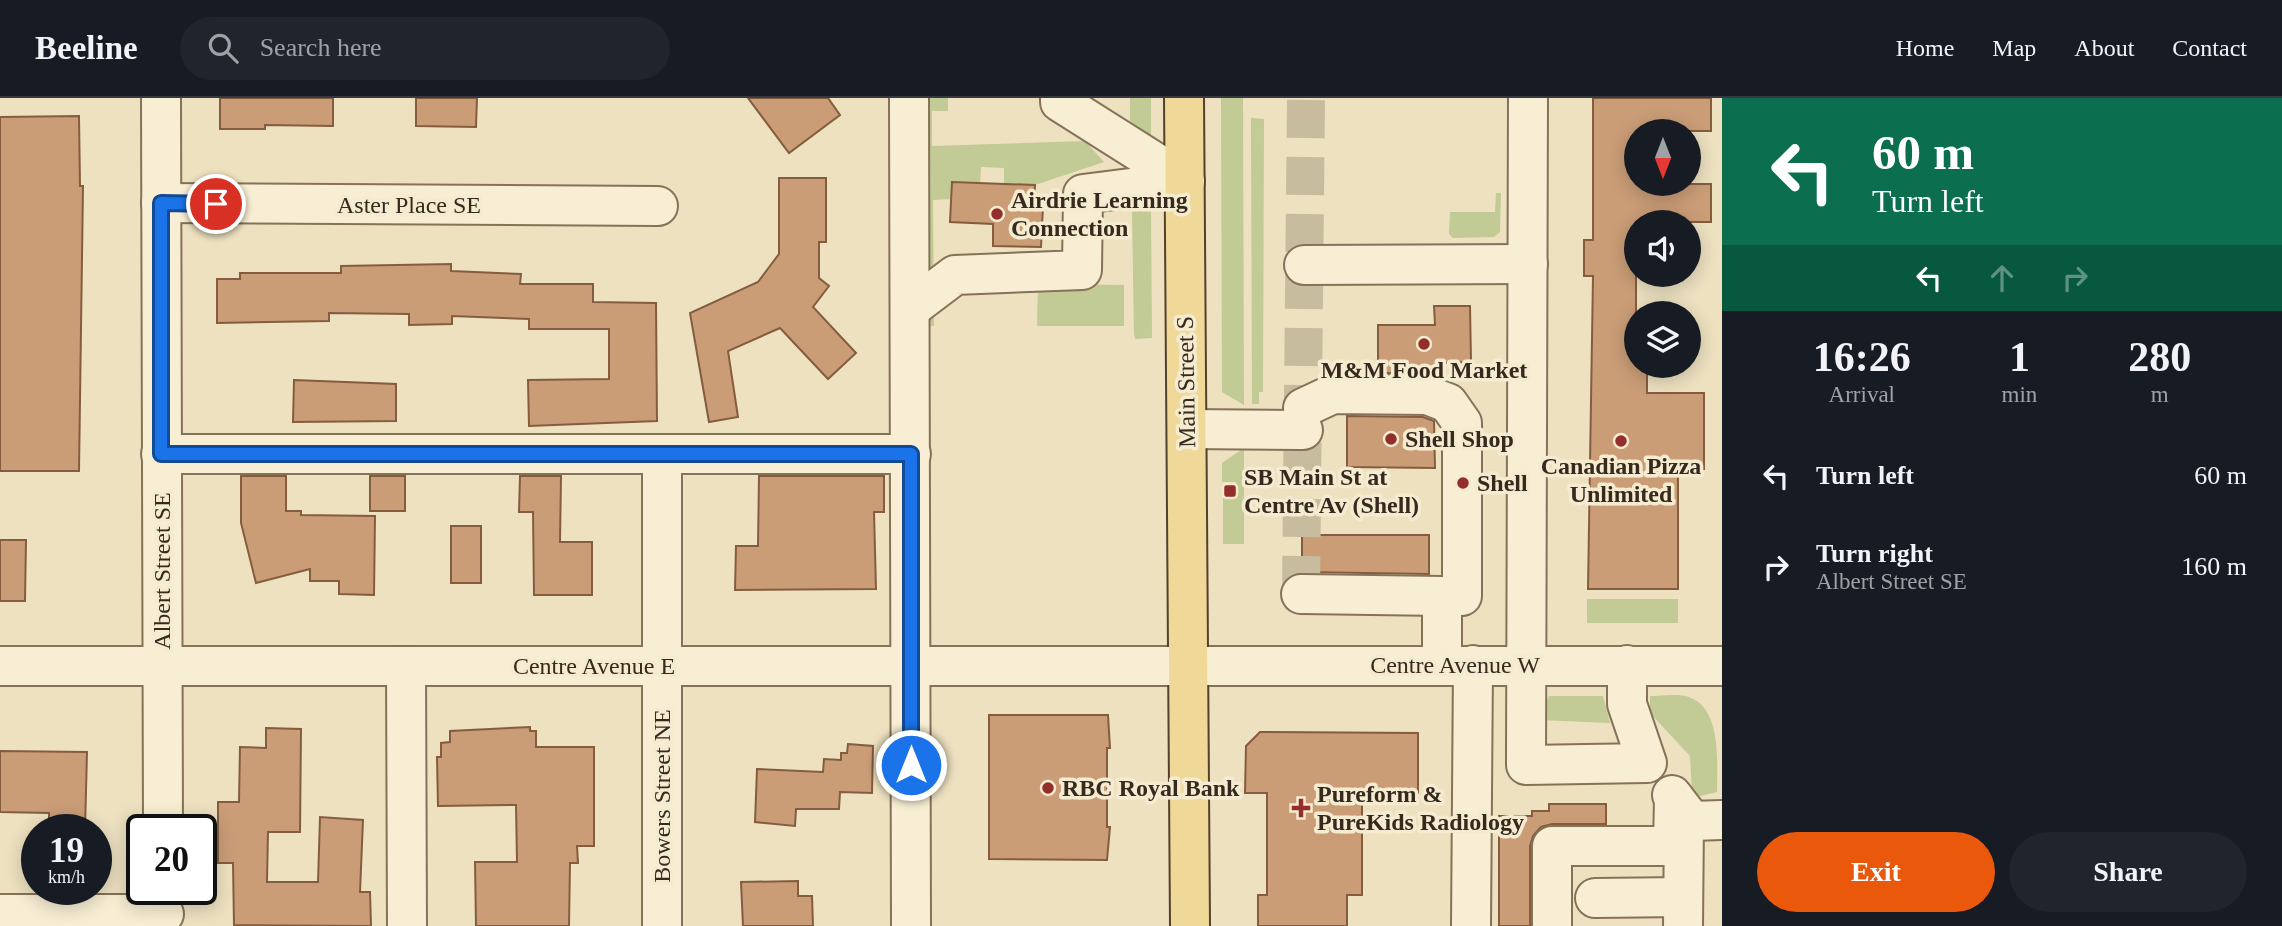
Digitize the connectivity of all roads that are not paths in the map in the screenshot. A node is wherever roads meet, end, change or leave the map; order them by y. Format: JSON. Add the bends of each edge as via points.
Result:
{"nodes":[{"id":1,"x":161,"y":98,"type":"edge"},
{"id":2,"x":909,"y":98,"type":"edge"},
{"id":3,"x":1060,"y":98,"type":"edge"},
{"id":4,"x":1184,"y":98,"type":"edge"},
{"id":5,"x":1528,"y":98,"type":"edge"},
{"id":6,"x":1185,"y":181,"type":"junction"},
{"id":7,"x":161,"y":203,"type":"junction"},
{"id":8,"x":658,"y":206,"type":"dead end"},
{"id":9,"x":1528,"y":264,"type":"junction"},
{"id":10,"x":1304,"y":265,"type":"dead end"},
{"id":11,"x":910,"y":309,"type":"junction"},
{"id":12,"x":1187,"y":429,"type":"junction"},
{"id":13,"x":161,"y":454,"type":"junction"},
{"id":14,"x":662,"y":454,"type":"junction"},
{"id":15,"x":911,"y":454,"type":"junction"},
{"id":16,"x":1301,"y":594,"type":"dead end"},
{"id":17,"x":1442,"y":596,"type":"junction"},
{"id":18,"x":1458,"y":665,"type":"junction"},
{"id":19,"x":1525,"y":665,"type":"junction"},
{"id":20,"x":1627,"y":665,"type":"junction"},
{"id":21,"x":0,"y":666,"type":"edge"},
{"id":22,"x":406,"y":666,"type":"junction"},
{"id":23,"x":661,"y":666,"type":"junction"},
{"id":24,"x":912,"y":666,"type":"junction"},
{"id":25,"x":1189,"y":666,"type":"junction"},
{"id":26,"x":1722,"y":666,"type":"edge"},
{"id":27,"x":162,"y":667,"type":"junction"},
{"id":28,"x":1647,"y":763,"type":"junction"},
{"id":29,"x":1679,"y":804,"type":"junction"},
{"id":30,"x":163,"y":814,"type":"edge"},
{"id":31,"x":1722,"y":820,"type":"edge"},
{"id":32,"x":1595,"y":898,"type":"dead end"},
{"id":33,"x":164,"y":910,"type":"edge"},
{"id":34,"x":1683,"y":912,"type":"edge"},
{"id":35,"x":0,"y":914,"type":"edge"},
{"id":36,"x":407,"y":926,"type":"edge"},
{"id":37,"x":662,"y":926,"type":"edge"},
{"id":38,"x":911,"y":926,"type":"edge"},
{"id":39,"x":1190,"y":926,"type":"edge"},
{"id":40,"x":1471,"y":926,"type":"edge"},
{"id":41,"x":1552,"y":926,"type":"edge"}],
"edges":[{"from":1,"to":7,"type":"street","name":"Albert Street SE"},
{"from":2,"to":11,"type":"street"},
{"from":3,"to":6,"type":"street"},
{"from":4,"to":6,"type":"main road","name":"Main Street S"},
{"from":5,"to":9,"type":"street"},
{"from":6,"to":11,"type":"street","via":[[1083,194],[1082,270],[955,275]]},
{"from":6,"to":12,"type":"main road","name":"Main Street S"},
{"from":7,"to":8,"type":"street","name":"Aster Place SE"},
{"from":7,"to":13,"type":"street","name":"Albert Street SE"},
{"from":9,"to":10,"type":"street"},
{"from":9,"to":19,"type":"street"},
{"from":11,"to":15,"type":"street"},
{"from":12,"to":17,"type":"street","via":[[1303,419],[1333,394],[1427,395],[1448,403],[1462,423],[1462,596]]},
{"from":12,"to":25,"type":"main road","name":"Main Street S"},
{"from":13,"to":14,"type":"street"},
{"from":13,"to":27,"type":"street","name":"Albert Street SE"},
{"from":14,"to":15,"type":"street"},
{"from":14,"to":23,"type":"street","name":"Bowers Street NE"},
{"from":15,"to":24,"type":"street"},
{"from":16,"to":17,"type":"street"},
{"from":17,"to":18,"type":"street"},
{"from":18,"to":19,"type":"street","name":"Centre Avenue W"},
{"from":18,"to":25,"type":"street","name":"Centre Avenue W"},
{"from":18,"to":40,"type":"street"},
{"from":19,"to":20,"type":"street","name":"Centre Avenue W"},
{"from":19,"to":28,"type":"street","via":[[1526,765]]},
{"from":20,"to":26,"type":"street","name":"Centre Avenue W"},
{"from":20,"to":28,"type":"street","via":[[1627,704]]},
{"from":21,"to":27,"type":"street","name":"Centre Avenue E"},
{"from":22,"to":23,"type":"street","name":"Centre Avenue E"},
{"from":22,"to":27,"type":"street","name":"Centre Avenue E"},
{"from":22,"to":36,"type":"street"},
{"from":23,"to":24,"type":"street","name":"Centre Avenue E"},
{"from":23,"to":37,"type":"street","name":"Bowers Street NE"},
{"from":24,"to":25,"type":"street","name":"Centre Avenue E"},
{"from":24,"to":38,"type":"street"},
{"from":25,"to":39,"type":"main road","name":"Main Street S"},
{"from":27,"to":30,"type":"street","name":"Albert Street SE"},
{"from":28,"to":29,"type":"street"},
{"from":29,"to":31,"type":"street","via":[[1692,821]]},
{"from":29,"to":34,"type":"street"},
{"from":29,"to":41,"type":"street","via":[[1673,846],[1552,846]]},
{"from":32,"to":34,"type":"street"},
{"from":33,"to":35,"type":"street"}]}
